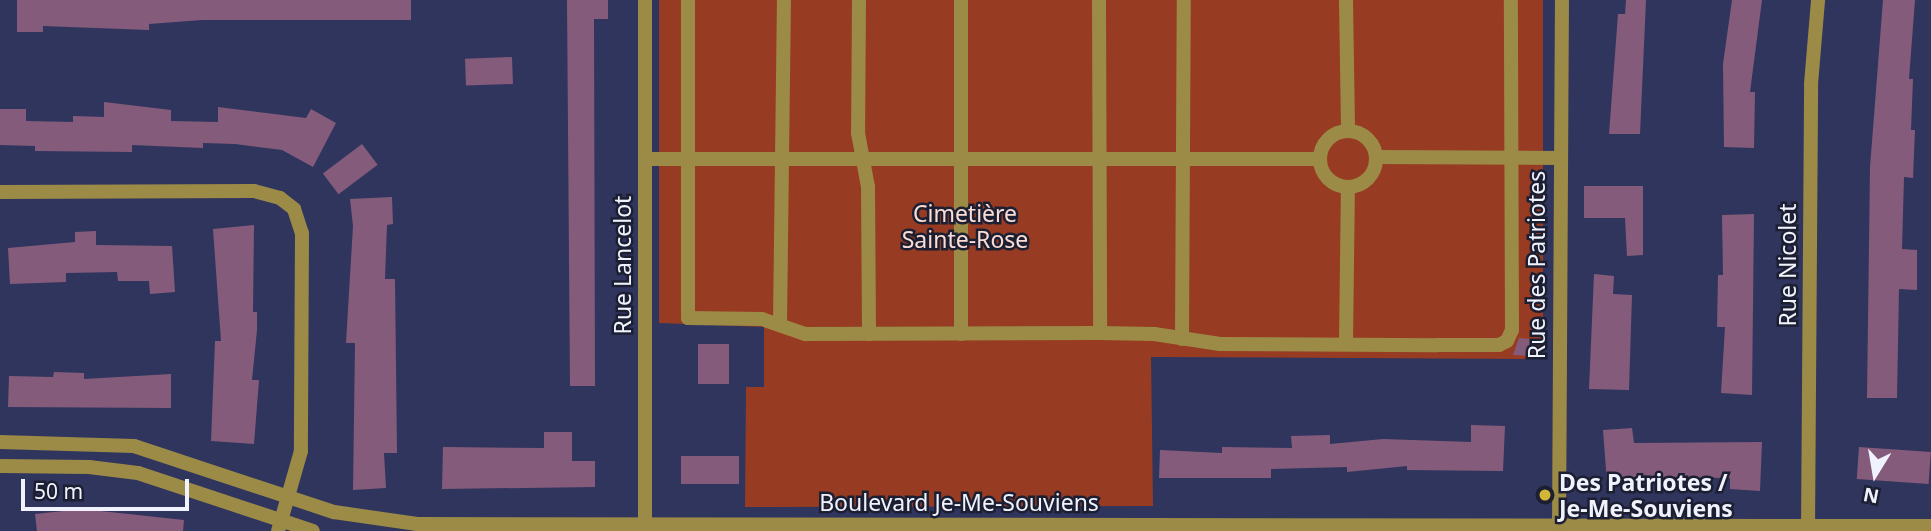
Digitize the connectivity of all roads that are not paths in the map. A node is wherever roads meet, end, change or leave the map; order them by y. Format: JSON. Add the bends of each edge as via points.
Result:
{"nodes":[{"id":1,"x":645,"y":0,"type":"edge"},
{"id":2,"x":688,"y":0,"type":"edge"},
{"id":3,"x":784,"y":0,"type":"edge"},
{"id":4,"x":859,"y":0,"type":"edge"},
{"id":5,"x":961,"y":0,"type":"edge"},
{"id":6,"x":1099,"y":0,"type":"edge"},
{"id":7,"x":1184,"y":0,"type":"edge"},
{"id":8,"x":1346,"y":0,"type":"edge"},
{"id":9,"x":1511,"y":0,"type":"edge"},
{"id":10,"x":1562,"y":0,"type":"edge"},
{"id":11,"x":1818,"y":0,"type":"edge"},
{"id":12,"x":1348,"y":131,"type":"junction"},
{"id":13,"x":1376,"y":157,"type":"junction"},
{"id":14,"x":1513,"y":158,"type":"junction"},
{"id":15,"x":1559,"y":158,"type":"junction"},
{"id":16,"x":645,"y":159,"type":"junction"},
{"id":17,"x":688,"y":159,"type":"junction"},
{"id":18,"x":783,"y":159,"type":"junction"},
{"id":19,"x":862,"y":159,"type":"junction"},
{"id":20,"x":961,"y":159,"type":"junction"},
{"id":21,"x":1100,"y":159,"type":"junction"},
{"id":22,"x":1186,"y":159,"type":"junction"},
{"id":23,"x":1319,"y":159,"type":"junction"},
{"id":24,"x":1348,"y":187,"type":"junction"},
{"id":25,"x":0,"y":192,"type":"edge"},
{"id":26,"x":780,"y":324,"type":"junction"},
{"id":27,"x":1100,"y":333,"type":"junction"},
{"id":28,"x":869,"y":334,"type":"junction"},
{"id":29,"x":961,"y":334,"type":"junction"},
{"id":30,"x":1182,"y":339,"type":"junction"},
{"id":31,"x":1346,"y":344,"type":"junction"},
{"id":32,"x":0,"y":442,"type":"edge"},
{"id":33,"x":0,"y":466,"type":"edge"},
{"id":34,"x":289,"y":497,"type":"junction"},
{"id":35,"x":279,"y":526,"type":"edge"},
{"id":36,"x":1931,"y":526,"type":"edge"},
{"id":37,"x":645,"y":528,"type":"edge"},
{"id":38,"x":1012,"y":528,"type":"edge"},
{"id":39,"x":1559,"y":528,"type":"edge"},
{"id":40,"x":1755,"y":528,"type":"edge"},
{"id":41,"x":1808,"y":528,"type":"edge"},
{"id":42,"x":313,"y":531,"type":"edge"}],
"edges":[{"from":1,"to":16,"type":"street","name":"Rue Lancelot"},
{"from":2,"to":17,"type":"street"},
{"from":3,"to":18,"type":"street"},
{"from":4,"to":19,"type":"street","via":[[858,133]]},
{"from":5,"to":20,"type":"street"},
{"from":6,"to":21,"type":"street"},
{"from":7,"to":22,"type":"street"},
{"from":8,"to":12,"type":"street"},
{"from":9,"to":14,"type":"street"},
{"from":10,"to":15,"type":"street","name":"Rue des Patriotes"},
{"from":11,"to":41,"type":"street","name":"Rue Nicolet","via":[[1810,100]]},
{"from":12,"to":13,"type":"street","via":[[1368,139]]},
{"from":12,"to":23,"type":"street","via":[[1330,136]]},
{"from":13,"to":14,"type":"street"},
{"from":13,"to":24,"type":"street","via":[[1369,177]]},
{"from":14,"to":15,"type":"street"},
{"from":14,"to":31,"type":"street","via":[[1512,330],[1507,341],[1499,345]]},
{"from":15,"to":39,"type":"street","name":"Rue des Patriotes"},
{"from":16,"to":17,"type":"street"},
{"from":16,"to":37,"type":"street","name":"Rue Lancelot"},
{"from":17,"to":18,"type":"street"},
{"from":17,"to":26,"type":"street","via":[[688,318],[762,319]]},
{"from":18,"to":19,"type":"street"},
{"from":18,"to":26,"type":"street"},
{"from":19,"to":20,"type":"street"},
{"from":19,"to":28,"type":"street","via":[[868,187]]},
{"from":20,"to":21,"type":"street"},
{"from":20,"to":29,"type":"street"},
{"from":21,"to":22,"type":"street"},
{"from":21,"to":27,"type":"street"},
{"from":22,"to":23,"type":"street"},
{"from":22,"to":30,"type":"street"},
{"from":23,"to":24,"type":"street","via":[[1327,178]]},
{"from":24,"to":31,"type":"street"},
{"from":25,"to":34,"type":"street","via":[[254,191],[280,198],[294,209],[302,233],[301,441]]},
{"from":26,"to":28,"type":"street","via":[[805,334]]},
{"from":27,"to":29,"type":"street"},
{"from":27,"to":30,"type":"street"},
{"from":28,"to":29,"type":"street"},
{"from":30,"to":31,"type":"street","via":[[1239,345]]},
{"from":32,"to":34,"type":"street","name":"Boulevard Je-Me-Souviens","via":[[134,446]]},
{"from":33,"to":35,"type":"street","via":[[125,471]]},
{"from":34,"to":35,"type":"street"},
{"from":34,"to":37,"type":"street","name":"Boulevard Je-Me-Souviens","via":[[349,516],[401,523]]},
{"from":35,"to":42,"type":"street"},
{"from":36,"to":41,"type":"street","name":"Boulevard Je-Me-Souviens"},
{"from":37,"to":38,"type":"street","name":"Boulevard Je-Me-Souviens"},
{"from":38,"to":39,"type":"street","name":"Boulevard Je-Me-Souviens"},
{"from":39,"to":40,"type":"street","name":"Boulevard Je-Me-Souviens"},
{"from":40,"to":41,"type":"street","name":"Boulevard Je-Me-Souviens"}]}
